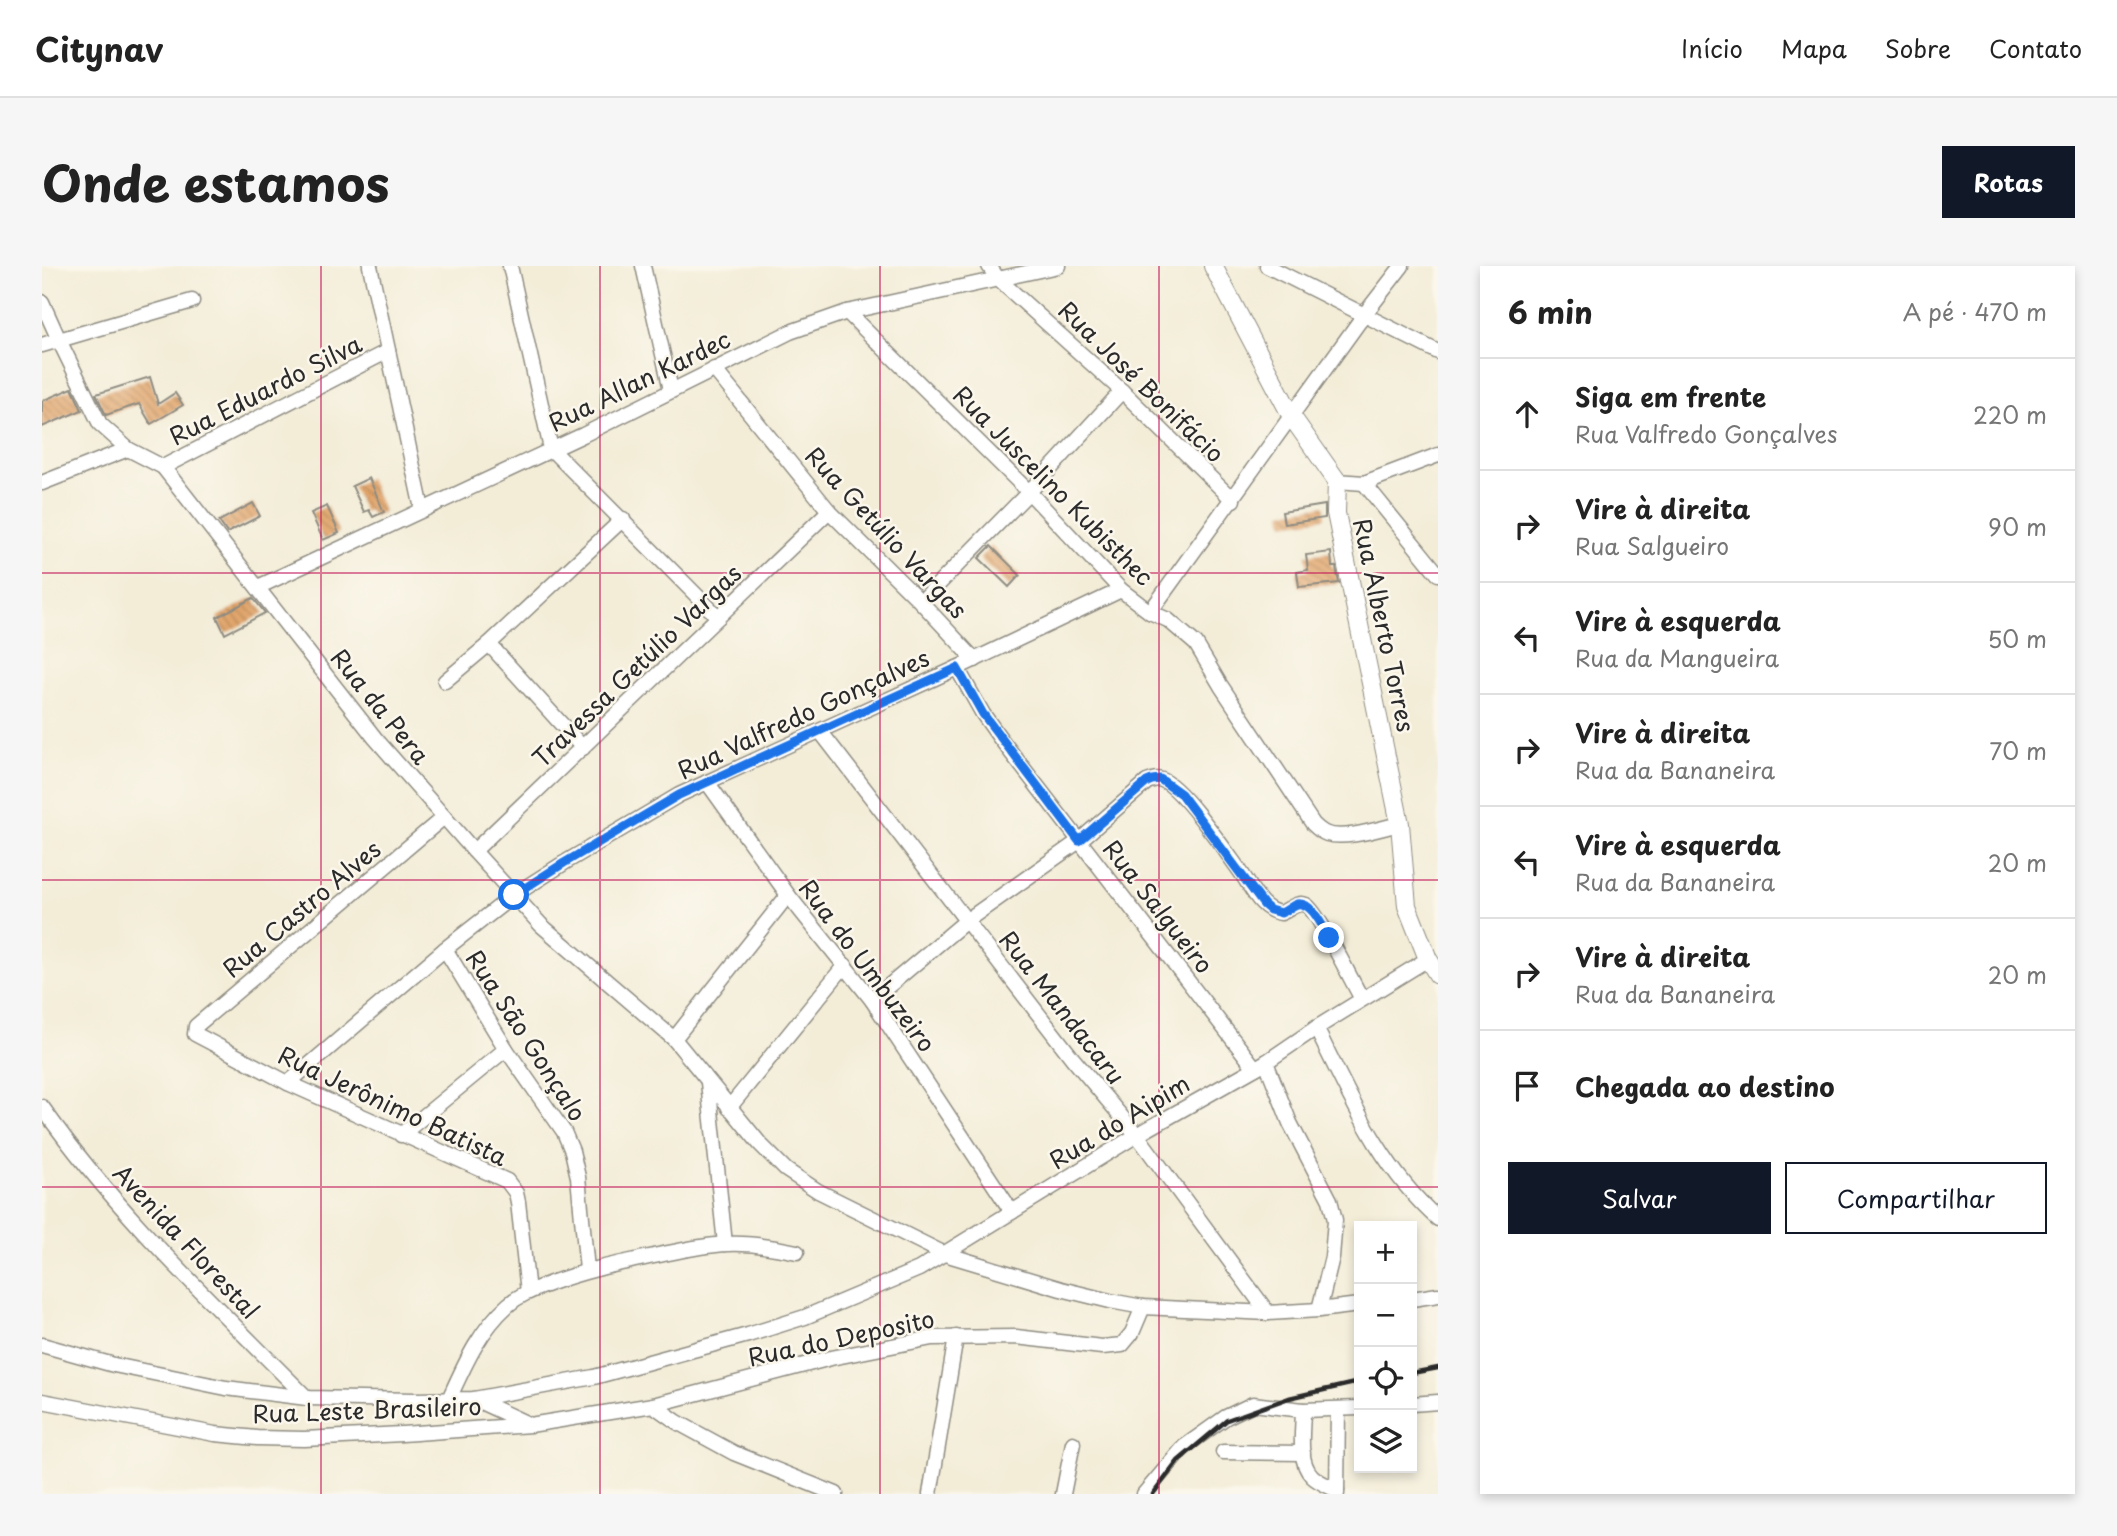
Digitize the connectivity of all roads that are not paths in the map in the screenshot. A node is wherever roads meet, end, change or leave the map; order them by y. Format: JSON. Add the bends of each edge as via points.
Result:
{"nodes":[{"id":1,"x":370,"y":266,"type":"edge"},
{"id":2,"x":510,"y":266,"type":"edge"},
{"id":3,"x":643,"y":266,"type":"edge"},
{"id":4,"x":1058,"y":266,"type":"edge"},
{"id":5,"x":1213,"y":266,"type":"edge"},
{"id":6,"x":1267,"y":266,"type":"edge"},
{"id":7,"x":1402,"y":266,"type":"edge"},
{"id":8,"x":994,"y":272,"type":"edge"},
{"id":9,"x":192,"y":301,"type":"dead end"},
{"id":10,"x":42,"y":302,"type":"edge"},
{"id":11,"x":847,"y":312,"type":"junction"},
{"id":12,"x":1364,"y":315,"type":"junction"},
{"id":13,"x":59,"y":340,"type":"junction"},
{"id":14,"x":42,"y":345,"type":"edge"},
{"id":15,"x":388,"y":351,"type":"junction"},
{"id":16,"x":1438,"y":352,"type":"edge"},
{"id":17,"x":714,"y":369,"type":"junction"},
{"id":18,"x":671,"y":390,"type":"junction"},
{"id":19,"x":1122,"y":391,"type":"junction"},
{"id":20,"x":1292,"y":416,"type":"junction"},
{"id":21,"x":128,"y":449,"type":"junction"},
{"id":22,"x":551,"y":449,"type":"junction"},
{"id":23,"x":1438,"y":454,"type":"edge"},
{"id":24,"x":163,"y":467,"type":"junction"},
{"id":25,"x":1337,"y":481,"type":"junction"},
{"id":26,"x":42,"y":483,"type":"edge"},
{"id":27,"x":1364,"y":483,"type":"junction"},
{"id":28,"x":1029,"y":492,"type":"junction"},
{"id":29,"x":1233,"y":500,"type":"junction"},
{"id":30,"x":422,"y":509,"type":"junction"},
{"id":31,"x":829,"y":511,"type":"junction"},
{"id":32,"x":623,"y":519,"type":"junction"},
{"id":33,"x":1438,"y":574,"type":"edge"},
{"id":34,"x":258,"y":587,"type":"junction"},
{"id":35,"x":1121,"y":590,"type":"junction"},
{"id":36,"x":920,"y":602,"type":"junction"},
{"id":37,"x":1150,"y":612,"type":"junction"},
{"id":38,"x":718,"y":617,"type":"junction"},
{"id":39,"x":488,"y":644,"type":"junction"},
{"id":40,"x":975,"y":660,"type":"junction"},
{"id":41,"x":957,"y":668,"type":"junction"},
{"id":42,"x":445,"y":681,"type":"dead end"},
{"id":43,"x":820,"y":731,"type":"junction"},
{"id":44,"x":583,"y":748,"type":"junction"},
{"id":45,"x":707,"y":782,"type":"junction"},
{"id":46,"x":444,"y":817,"type":"junction"},
{"id":47,"x":1400,"y":824,"type":"junction"},
{"id":48,"x":1079,"y":841,"type":"junction"},
{"id":49,"x":474,"y":851,"type":"junction"},
{"id":50,"x":514,"y":895,"type":"junction"},
{"id":51,"x":788,"y":895,"type":"junction"},
{"id":52,"x":966,"y":921,"type":"junction"},
{"id":53,"x":445,"y":949,"type":"junction"},
{"id":54,"x":1428,"y":959,"type":"junction"},
{"id":55,"x":845,"y":965,"type":"junction"},
{"id":56,"x":1438,"y":975,"type":"edge"},
{"id":57,"x":1362,"y":999,"type":"junction"},
{"id":58,"x":872,"y":1000,"type":"junction"},
{"id":59,"x":1316,"y":1028,"type":"junction"},
{"id":60,"x":197,"y":1036,"type":"joint"},
{"id":61,"x":674,"y":1039,"type":"junction"},
{"id":62,"x":506,"y":1049,"type":"junction"},
{"id":63,"x":1261,"y":1065,"type":"junction"},
{"id":64,"x":708,"y":1081,"type":"junction"},
{"id":65,"x":288,"y":1083,"type":"junction"},
{"id":66,"x":42,"y":1107,"type":"edge"},
{"id":67,"x":729,"y":1108,"type":"junction"},
{"id":68,"x":401,"y":1135,"type":"junction"},
{"id":69,"x":1137,"y":1135,"type":"junction"},
{"id":70,"x":1012,"y":1212,"type":"junction"},
{"id":71,"x":1438,"y":1219,"type":"edge"},
{"id":72,"x":725,"y":1244,"type":"junction"},
{"id":73,"x":797,"y":1252,"type":"dead end"},
{"id":74,"x":945,"y":1254,"type":"junction"},
{"id":75,"x":587,"y":1270,"type":"junction"},
{"id":76,"x":528,"y":1292,"type":"junction"},
{"id":77,"x":1438,"y":1296,"type":"edge"},
{"id":78,"x":1417,"y":1298,"type":"edge"},
{"id":79,"x":1354,"y":1306,"type":"edge"},
{"id":80,"x":1143,"y":1307,"type":"junction"},
{"id":81,"x":1319,"y":1310,"type":"junction"},
{"id":82,"x":1268,"y":1313,"type":"junction"},
{"id":83,"x":956,"y":1337,"type":"junction"},
{"id":84,"x":42,"y":1345,"type":"edge"},
{"id":85,"x":307,"y":1398,"type":"junction"},
{"id":86,"x":449,"y":1399,"type":"junction"},
{"id":87,"x":474,"y":1399,"type":"junction"},
{"id":88,"x":42,"y":1401,"type":"edge"},
{"id":89,"x":1438,"y":1402,"type":"edge"},
{"id":90,"x":1417,"y":1404,"type":"edge"},
{"id":91,"x":653,"y":1405,"type":"junction"},
{"id":92,"x":1354,"y":1408,"type":"edge"},
{"id":93,"x":1338,"y":1409,"type":"junction"},
{"id":94,"x":1303,"y":1410,"type":"junction"},
{"id":95,"x":530,"y":1425,"type":"junction"},
{"id":96,"x":1073,"y":1443,"type":"dead end"},
{"id":97,"x":1223,"y":1452,"type":"dead end"},
{"id":98,"x":1303,"y":1452,"type":"junction"},
{"id":99,"x":1337,"y":1492,"type":"edge"},
{"id":100,"x":835,"y":1494,"type":"edge"},
{"id":101,"x":930,"y":1494,"type":"edge"},
{"id":102,"x":1063,"y":1494,"type":"edge"},
{"id":103,"x":1144,"y":1494,"type":"edge"}],
"edges":[{"from":1,"to":15,"type":"street"},
{"from":2,"to":22,"type":"street"},
{"from":3,"to":18,"type":"street"},
{"from":4,"to":8,"type":"street","name":"Rua Allan Kardec"},
{"from":5,"to":20,"type":"street"},
{"from":6,"to":12,"type":"street"},
{"from":7,"to":12,"type":"street"},
{"from":8,"to":11,"type":"street","name":"Rua Allan Kardec"},
{"from":8,"to":19,"type":"street","name":"Rua José Bonifácio"},
{"from":9,"to":13,"type":"street"},
{"from":10,"to":13,"type":"street","name":"Rua da Pera"},
{"from":11,"to":17,"type":"street","name":"Rua Allan Kardec","via":[[790,332]]},
{"from":11,"to":28,"type":"street","name":"Rua Juscelino Kubisthec"},
{"from":12,"to":16,"type":"street"},
{"from":12,"to":20,"type":"street"},
{"from":13,"to":14,"type":"street"},
{"from":13,"to":21,"type":"street","name":"Rua da Pera","via":[[100,424]]},
{"from":15,"to":24,"type":"street","name":"Rua Eduardo Silva"},
{"from":15,"to":30,"type":"street"},
{"from":17,"to":18,"type":"street","name":"Rua Allan Kardec"},
{"from":17,"to":31,"type":"street","name":"Rua Getúlio Vargas"},
{"from":18,"to":22,"type":"street","name":"Rua Allan Kardec"},
{"from":19,"to":28,"type":"street"},
{"from":19,"to":29,"type":"street","name":"Rua José Bonifácio"},
{"from":20,"to":25,"type":"street"},
{"from":20,"to":29,"type":"street"},
{"from":21,"to":24,"type":"street","name":"Rua da Pera"},
{"from":21,"to":26,"type":"street"},
{"from":22,"to":30,"type":"street","name":"Rua Allan Kardec"},
{"from":22,"to":32,"type":"street"},
{"from":23,"to":27,"type":"street"},
{"from":24,"to":34,"type":"street","name":"Rua da Pera"},
{"from":25,"to":27,"type":"street"},
{"from":25,"to":47,"type":"street","name":"Rua Alberto Torres","via":[[1336,513]]},
{"from":27,"to":33,"type":"street"},
{"from":28,"to":35,"type":"street","name":"Rua Juscelino Kubisthec"},
{"from":28,"to":36,"type":"street"},
{"from":29,"to":37,"type":"street"},
{"from":30,"to":34,"type":"street","name":"Rua Allan Kardec"},
{"from":31,"to":36,"type":"street","name":"Rua Getúlio Vargas"},
{"from":31,"to":38,"type":"street","name":"Travessa Getúlio Vargas"},
{"from":32,"to":38,"type":"street"},
{"from":32,"to":39,"type":"street"},
{"from":34,"to":46,"type":"street","name":"Rua da Pera","via":[[375,738]]},
{"from":35,"to":37,"type":"street","name":"Rua Juscelino Kubisthec"},
{"from":35,"to":40,"type":"street","name":"Rua Valfredo Gonçalves"},
{"from":36,"to":40,"type":"street","name":"Rua Getúlio Vargas"},
{"from":37,"to":47,"type":"street","name":"Rua Juscelino Kubisthec","via":[[1168,620],[1196,644],[1320,830],[1347,835]]},
{"from":38,"to":44,"type":"street","name":"Travessa Getúlio Vargas"},
{"from":39,"to":42,"type":"street"},
{"from":39,"to":44,"type":"street"},
{"from":40,"to":41,"type":"street","name":"Rua Valfredo Gonçalves"},
{"from":41,"to":43,"type":"street","name":"Rua Valfredo Gonçalves"},
{"from":41,"to":48,"type":"street","name":"Rua Salgueiro","via":[[983,714]]},
{"from":43,"to":45,"type":"street","name":"Rua Valfredo Gonçalves"},
{"from":43,"to":52,"type":"street","name":"Rua Mandacaru"},
{"from":44,"to":49,"type":"street","name":"Travessa Getúlio Vargas"},
{"from":45,"to":50,"type":"street","name":"Rua Valfredo Gonçalves"},
{"from":45,"to":51,"type":"street","name":"Rua do Umbuzeiro"},
{"from":46,"to":49,"type":"street","name":"Rua da Pera"},
{"from":46,"to":60,"type":"street","name":"Rua Castro Alves","via":[[196,1026]]},
{"from":47,"to":54,"type":"street","name":"Rua Alberto Torres","via":[[1407,906]]},
{"from":48,"to":52,"type":"street"},
{"from":48,"to":57,"type":"street","via":[[1152,780],[1165,781],[1181,794],[1264,905],[1276,912],[1298,904],[1311,910]]},
{"from":48,"to":63,"type":"street","name":"Rua Salgueiro"},
{"from":49,"to":50,"type":"street","name":"Rua da Pera"},
{"from":50,"to":53,"type":"street","name":"Rua Valfredo Gonçalves"},
{"from":50,"to":61,"type":"street","name":"Rua da Pera","via":[[541,925]]},
{"from":51,"to":55,"type":"street","name":"Rua do Umbuzeiro"},
{"from":51,"to":61,"type":"street"},
{"from":52,"to":58,"type":"street"},
{"from":52,"to":69,"type":"street","name":"Rua Mandacaru"},
{"from":53,"to":62,"type":"street","name":"Rua São Gonçalo"},
{"from":53,"to":65,"type":"street","name":"Rua Valfredo Gonçalves"},
{"from":54,"to":56,"type":"street","name":"Rua Alberto Torres"},
{"from":54,"to":57,"type":"street","name":"Rua do Aipim"},
{"from":55,"to":58,"type":"street","name":"Rua do Umbuzeiro"},
{"from":55,"to":67,"type":"street"},
{"from":57,"to":59,"type":"street","name":"Rua do Aipim"},
{"from":58,"to":70,"type":"street","name":"Rua do Umbuzeiro"},
{"from":59,"to":63,"type":"street","name":"Rua do Aipim"},
{"from":59,"to":71,"type":"street","via":[[1381,1152]]},
{"from":60,"to":65,"type":"street","name":"Rua Jerônimo Batista"},
{"from":61,"to":64,"type":"street","name":"Rua da Pera"},
{"from":62,"to":68,"type":"street"},
{"from":62,"to":75,"type":"street","name":"Rua São Gonçalo","via":[[553,1115],[572,1151]]},
{"from":63,"to":69,"type":"street","name":"Rua do Aipim"},
{"from":63,"to":81,"type":"street","name":"Rua Salgueiro","via":[[1330,1200],[1335,1220],[1332,1257]]},
{"from":64,"to":67,"type":"street","name":"Rua da Pera"},
{"from":64,"to":72,"type":"street"},
{"from":65,"to":68,"type":"street","name":"Rua Jerônimo Batista"},
{"from":66,"to":85,"type":"street","name":"Avenida Florestal","via":[[72,1151],[122,1209]]},
{"from":67,"to":74,"type":"street","name":"Rua da Pera","via":[[786,1170]]},
{"from":68,"to":76,"type":"street","name":"Rua Jerônimo Batista","via":[[507,1181],[518,1202]]},
{"from":69,"to":70,"type":"street","name":"Rua do Aipim"},
{"from":69,"to":82,"type":"street","name":"Rua Mandacaru"},
{"from":70,"to":74,"type":"street","name":"Rua do Aipim"},
{"from":72,"to":73,"type":"street"},
{"from":72,"to":75,"type":"street"},
{"from":74,"to":80,"type":"street","name":"Rua da Pera","via":[[1061,1289]]},
{"from":74,"to":87,"type":"street","name":"Rua do Aipim","via":[[827,1308],[748,1335],[594,1377]]},
{"from":75,"to":76,"type":"street"},
{"from":76,"to":86,"type":"street","via":[[488,1326],[472,1348]]},
{"from":77,"to":78,"type":"street"},
{"from":79,"to":81,"type":"street","name":"Rua da Pera"},
{"from":80,"to":82,"type":"street","name":"Rua da Pera"},
{"from":80,"to":83,"type":"street","name":"Rua do Deposito","via":[[1122,1345]]},
{"from":81,"to":82,"type":"street","name":"Rua da Pera"},
{"from":83,"to":91,"type":"street","name":"Rua do Deposito","via":[[831,1357]]},
{"from":83,"to":101,"type":"street"},
{"from":84,"to":85,"type":"street","via":[[172,1378]]},
{"from":85,"to":86,"type":"street"},
{"from":86,"to":87,"type":"street"},
{"from":87,"to":95,"type":"street"},
{"from":88,"to":95,"type":"street","name":"Rua Leste Brasileiro","via":[[257,1438]]},
{"from":89,"to":90,"type":"street"},
{"from":91,"to":95,"type":"street","name":"Rua Leste Brasileiro"},
{"from":91,"to":100,"type":"street","via":[[734,1453]]},
{"from":92,"to":93,"type":"street"},
{"from":93,"to":94,"type":"street"},
{"from":93,"to":99,"type":"street"},
{"from":94,"to":98,"type":"street"},
{"from":94,"to":103,"type":"street","via":[[1253,1404],[1226,1417],[1184,1447]]},
{"from":96,"to":102,"type":"street"},
{"from":97,"to":98,"type":"street"},
{"from":98,"to":99,"type":"street","via":[[1309,1473]]}]}
